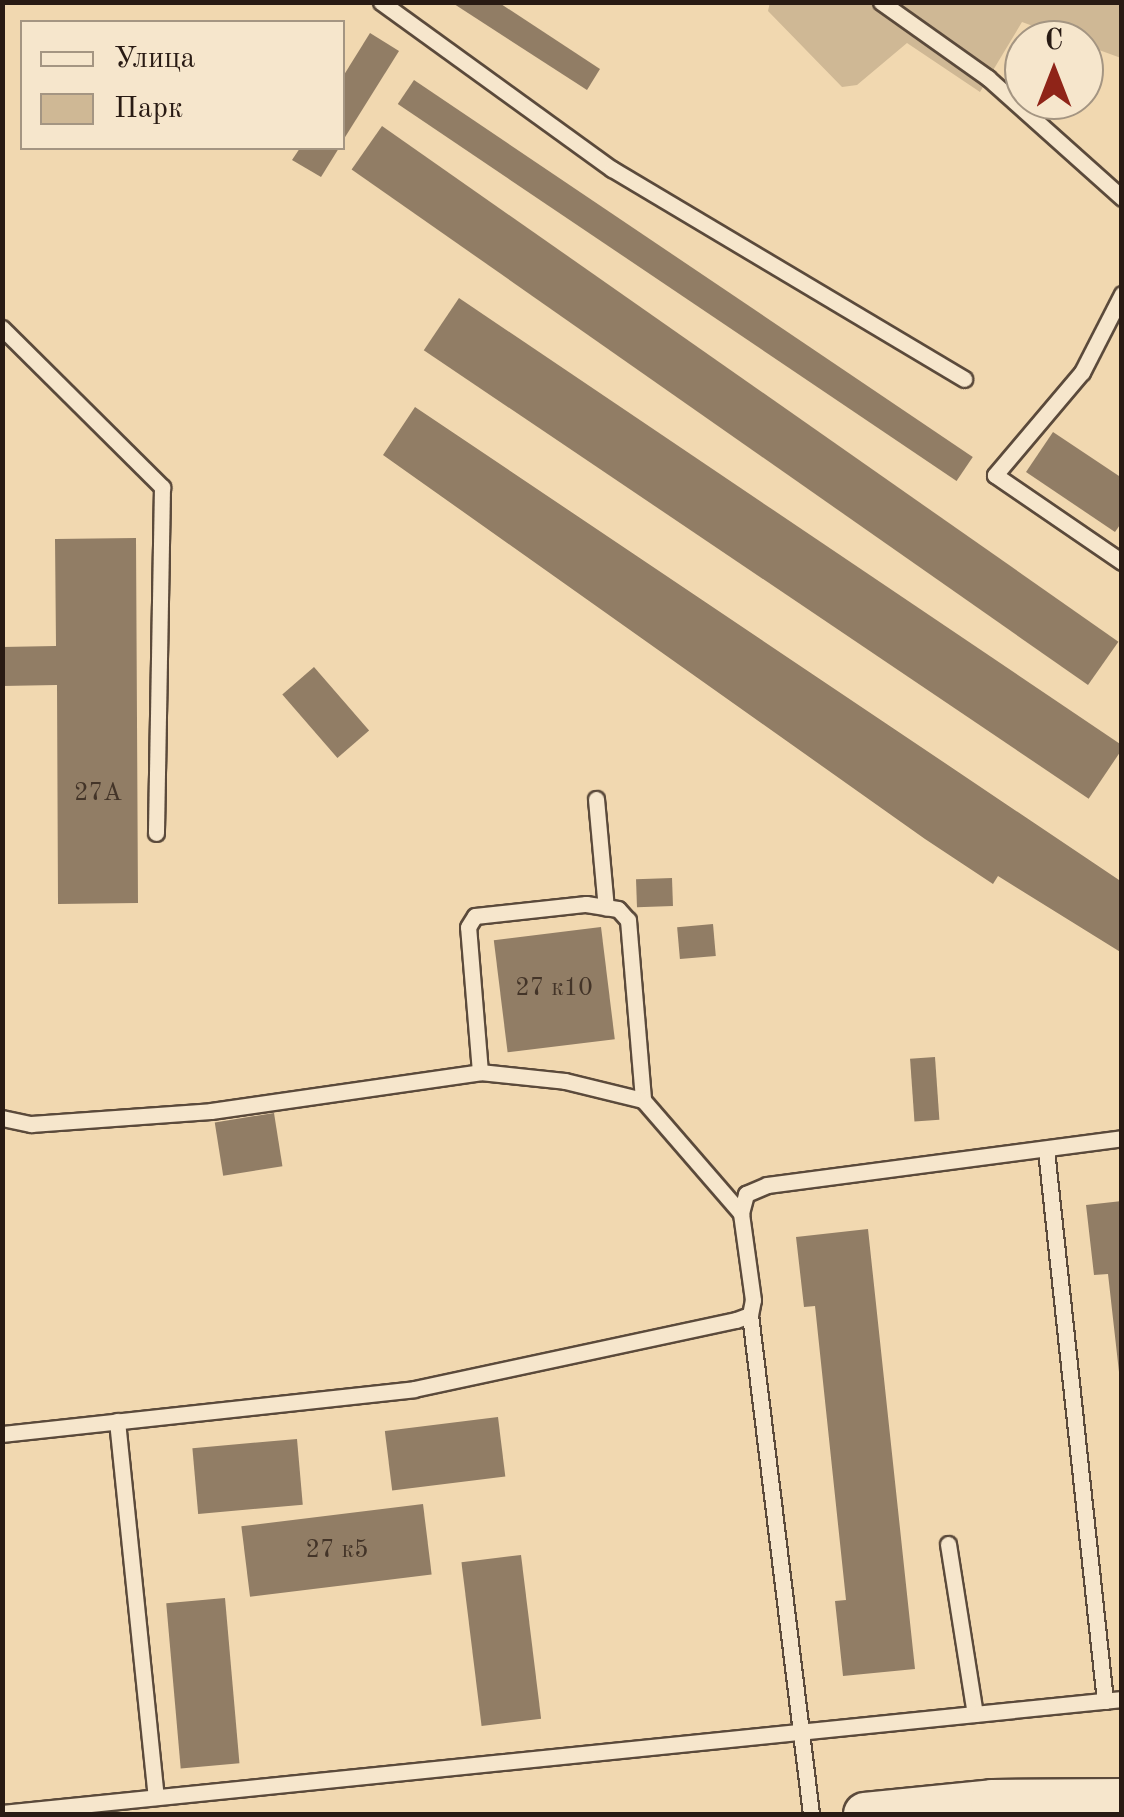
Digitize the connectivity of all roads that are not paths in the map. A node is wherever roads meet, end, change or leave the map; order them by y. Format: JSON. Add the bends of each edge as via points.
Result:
{"nodes":[{"id":1,"x":381,"y":2,"type":"edge"},
{"id":2,"x":881,"y":2,"type":"edge"},
{"id":3,"x":1122,"y":198,"type":"edge"},
{"id":4,"x":1122,"y":294,"type":"edge"},
{"id":5,"x":2,"y":328,"type":"edge"},
{"id":6,"x":964,"y":379,"type":"dead end"},
{"id":7,"x":1122,"y":562,"type":"edge"},
{"id":8,"x":596,"y":799,"type":"dead end"},
{"id":9,"x":156,"y":833,"type":"dead end"},
{"id":10,"x":606,"y":908,"type":"junction"},
{"id":11,"x":480,"y":1072,"type":"junction"},
{"id":12,"x":643,"y":1100,"type":"junction"},
{"id":13,"x":2,"y":1118,"type":"edge"},
{"id":14,"x":1122,"y":1138,"type":"edge"},
{"id":15,"x":1046,"y":1150,"type":"junction"},
{"id":16,"x":741,"y":1213,"type":"junction"},
{"id":17,"x":750,"y":1315,"type":"junction"},
{"id":18,"x":117,"y":1421,"type":"junction"},
{"id":19,"x":2,"y":1434,"type":"edge"},
{"id":20,"x":948,"y":1544,"type":"dead end"},
{"id":21,"x":1113,"y":1700,"type":"edge"},
{"id":22,"x":975,"y":1714,"type":"junction"},
{"id":23,"x":800,"y":1732,"type":"junction"},
{"id":24,"x":156,"y":1797,"type":"junction"},
{"id":25,"x":1122,"y":1800,"type":"edge"},
{"id":26,"x":2,"y":1813,"type":"edge"},
{"id":27,"x":810,"y":1814,"type":"edge"},
{"id":28,"x":864,"y":1814,"type":"edge"}],
"edges":[{"from":1,"to":6,"type":"lane","via":[[612,169]]},
{"from":2,"to":3,"type":"lane","via":[[988,78]]},
{"from":4,"to":7,"type":"lane","via":[[1082,372],[995,475]]},
{"from":5,"to":9,"type":"lane","via":[[162,487]]},
{"from":8,"to":10,"type":"lane"},
{"from":10,"to":11,"type":"lane","via":[[475,916],[468,927]]},
{"from":10,"to":12,"type":"lane","via":[[628,920]]},
{"from":11,"to":12,"type":"lane","via":[[565,1081]]},
{"from":11,"to":13,"type":"lane","via":[[211,1112],[31,1124]]},
{"from":12,"to":16,"type":"lane"},
{"from":14,"to":15,"type":"lane"},
{"from":15,"to":16,"type":"lane","via":[[767,1185],[746,1194]]},
{"from":15,"to":21,"type":"lane"},
{"from":16,"to":17,"type":"lane"},
{"from":17,"to":18,"type":"lane","via":[[414,1388]]},
{"from":17,"to":23,"type":"lane"},
{"from":18,"to":19,"type":"lane"},
{"from":18,"to":24,"type":"lane"},
{"from":20,"to":22,"type":"lane"},
{"from":21,"to":22,"type":"lane"},
{"from":22,"to":23,"type":"lane"},
{"from":23,"to":24,"type":"lane"},
{"from":23,"to":27,"type":"lane"},
{"from":24,"to":26,"type":"lane"},
{"from":25,"to":28,"type":"main road","via":[[992,1801]]}]}
